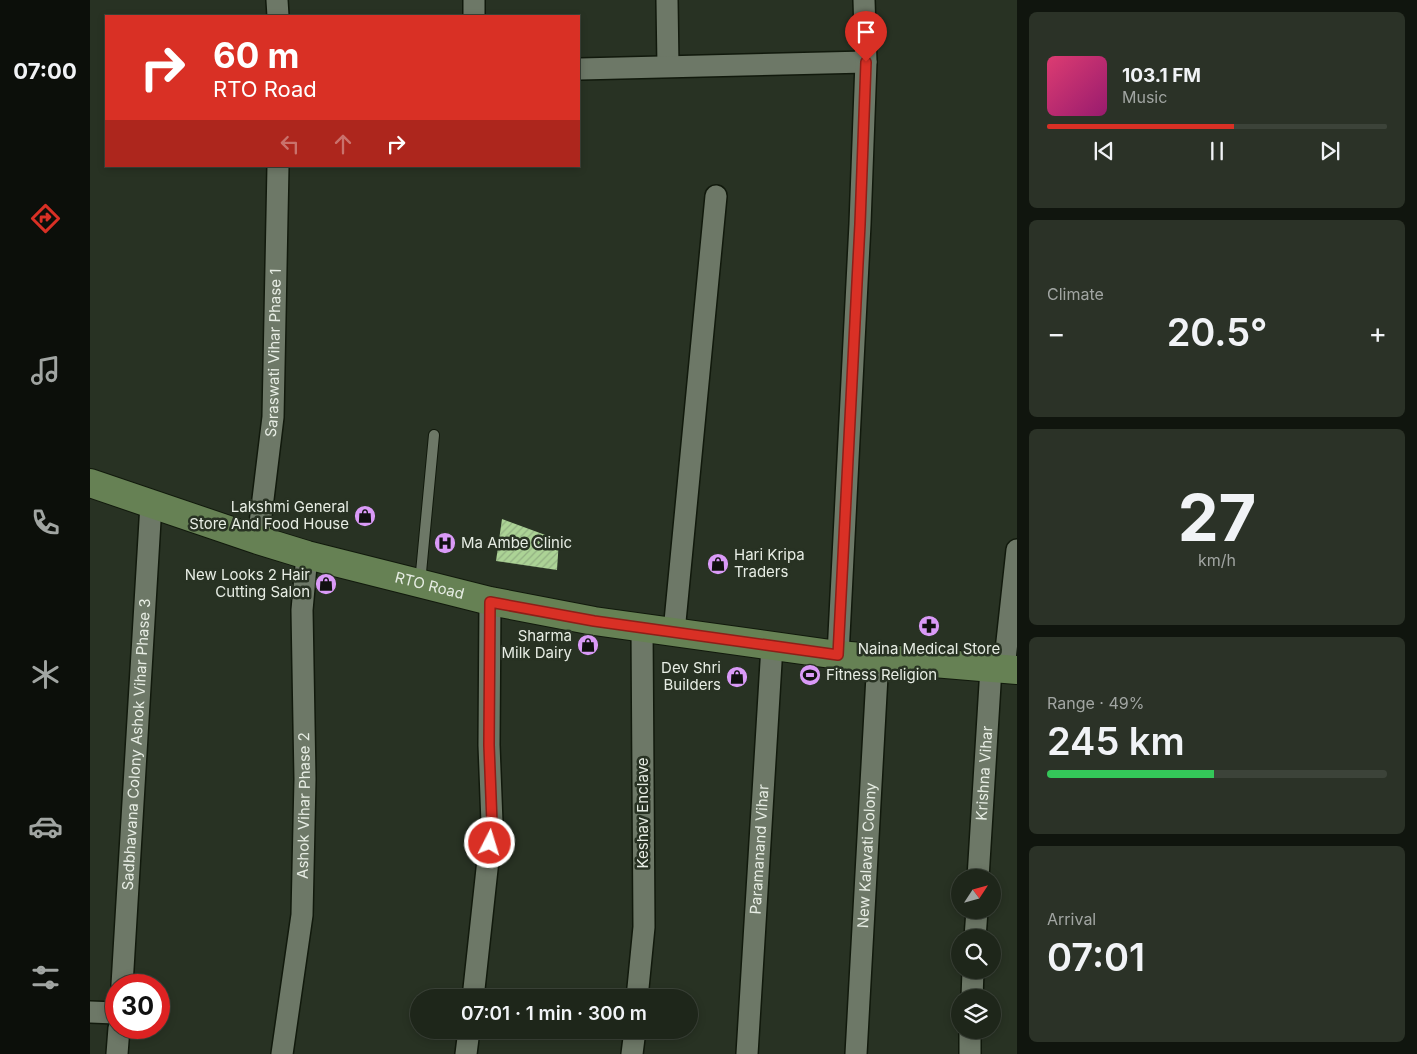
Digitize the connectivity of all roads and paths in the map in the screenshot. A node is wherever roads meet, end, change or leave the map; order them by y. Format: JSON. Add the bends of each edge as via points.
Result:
{"nodes":[{"id":1,"x":277,"y":0,"type":"edge"},
{"id":2,"x":474,"y":0,"type":"edge"},
{"id":3,"x":667,"y":0,"type":"edge"},
{"id":4,"x":864,"y":0,"type":"edge"},
{"id":5,"x":278,"y":15,"type":"edge"},
{"id":6,"x":474,"y":15,"type":"edge"},
{"id":7,"x":866,"y":62,"type":"junction"},
{"id":8,"x":668,"y":66,"type":"junction"},
{"id":9,"x":580,"y":69,"type":"edge"},
{"id":10,"x":278,"y":167,"type":"edge"},
{"id":11,"x":716,"y":196,"type":"dead end"},
{"id":12,"x":434,"y":435,"type":"dead end"},
{"id":13,"x":90,"y":483,"type":"edge"},
{"id":14,"x":151,"y":504,"type":"junction"},
{"id":15,"x":258,"y":540,"type":"junction"},
{"id":16,"x":1017,"y":550,"type":"edge"},
{"id":17,"x":307,"y":555,"type":"junction"},
{"id":18,"x":420,"y":583,"type":"junction"},
{"id":19,"x":490,"y":602,"type":"junction"},
{"id":20,"x":642,"y":628,"type":"junction"},
{"id":21,"x":674,"y":632,"type":"junction"},
{"id":22,"x":772,"y":646,"type":"junction"},
{"id":23,"x":838,"y":655,"type":"junction"},
{"id":24,"x":878,"y":658,"type":"junction"},
{"id":25,"x":1004,"y":669,"type":"edge"},
{"id":26,"x":979,"y":869,"type":"edge"},
{"id":27,"x":123,"y":974,"type":"edge"},
{"id":28,"x":473,"y":989,"type":"edge"},
{"id":29,"x":639,"y":989,"type":"edge"},
{"id":30,"x":90,"y":1012,"type":"edge"},
{"id":31,"x":105,"y":1013,"type":"edge"},
{"id":32,"x":118,"y":1039,"type":"edge"},
{"id":33,"x":468,"y":1039,"type":"edge"},
{"id":34,"x":633,"y":1039,"type":"edge"},
{"id":35,"x":970,"y":1039,"type":"edge"},
{"id":36,"x":117,"y":1054,"type":"edge"},
{"id":37,"x":282,"y":1054,"type":"edge"},
{"id":38,"x":466,"y":1054,"type":"edge"},
{"id":39,"x":632,"y":1054,"type":"edge"},
{"id":40,"x":747,"y":1054,"type":"edge"},
{"id":41,"x":856,"y":1054,"type":"edge"},
{"id":42,"x":970,"y":1054,"type":"edge"}],
"edges":[{"from":1,"to":5,"type":"street"},
{"from":2,"to":6,"type":"street"},
{"from":3,"to":8,"type":"street"},
{"from":4,"to":7,"type":"street"},
{"from":7,"to":8,"type":"street"},
{"from":7,"to":23,"type":"street"},
{"from":8,"to":9,"type":"street"},
{"from":10,"to":15,"type":"street","name":"Saraswati Vihar Phase 1","via":[[273,417]]},
{"from":11,"to":21,"type":"street"},
{"from":12,"to":18,"type":"lane"},
{"from":13,"to":14,"type":"street","name":"RTO Road"},
{"from":14,"to":15,"type":"street","name":"RTO Road"},
{"from":14,"to":27,"type":"street","name":"Sadbhavana Colony Ashok Vihar Phase 3"},
{"from":15,"to":17,"type":"street","name":"RTO Road"},
{"from":16,"to":25,"type":"street","name":"Krishna Vihar"},
{"from":17,"to":18,"type":"street","name":"RTO Road"},
{"from":17,"to":37,"type":"street","name":"Ashok Vihar Phase 2","via":[[302,610],[305,779],[302,915]]},
{"from":18,"to":19,"type":"street","name":"RTO Road"},
{"from":19,"to":20,"type":"street","name":"RTO Road"},
{"from":19,"to":28,"type":"street","via":[[492,823]]},
{"from":20,"to":21,"type":"street","name":"RTO Road"},
{"from":20,"to":29,"type":"street","name":"Keshav Enclave","via":[[644,927]]},
{"from":21,"to":22,"type":"street","name":"RTO Road"},
{"from":22,"to":23,"type":"street","name":"RTO Road"},
{"from":22,"to":40,"type":"street","name":"Paramanand Vihar"},
{"from":23,"to":24,"type":"street","name":"RTO Road"},
{"from":24,"to":25,"type":"street","name":"RTO Road"},
{"from":24,"to":41,"type":"street","name":"New Kalavati Colony"},
{"from":25,"to":26,"type":"street","name":"Krishna Vihar"},
{"from":30,"to":31,"type":"street"},
{"from":32,"to":36,"type":"street"},
{"from":33,"to":38,"type":"street"},
{"from":34,"to":39,"type":"street"},
{"from":35,"to":42,"type":"street"}]}
